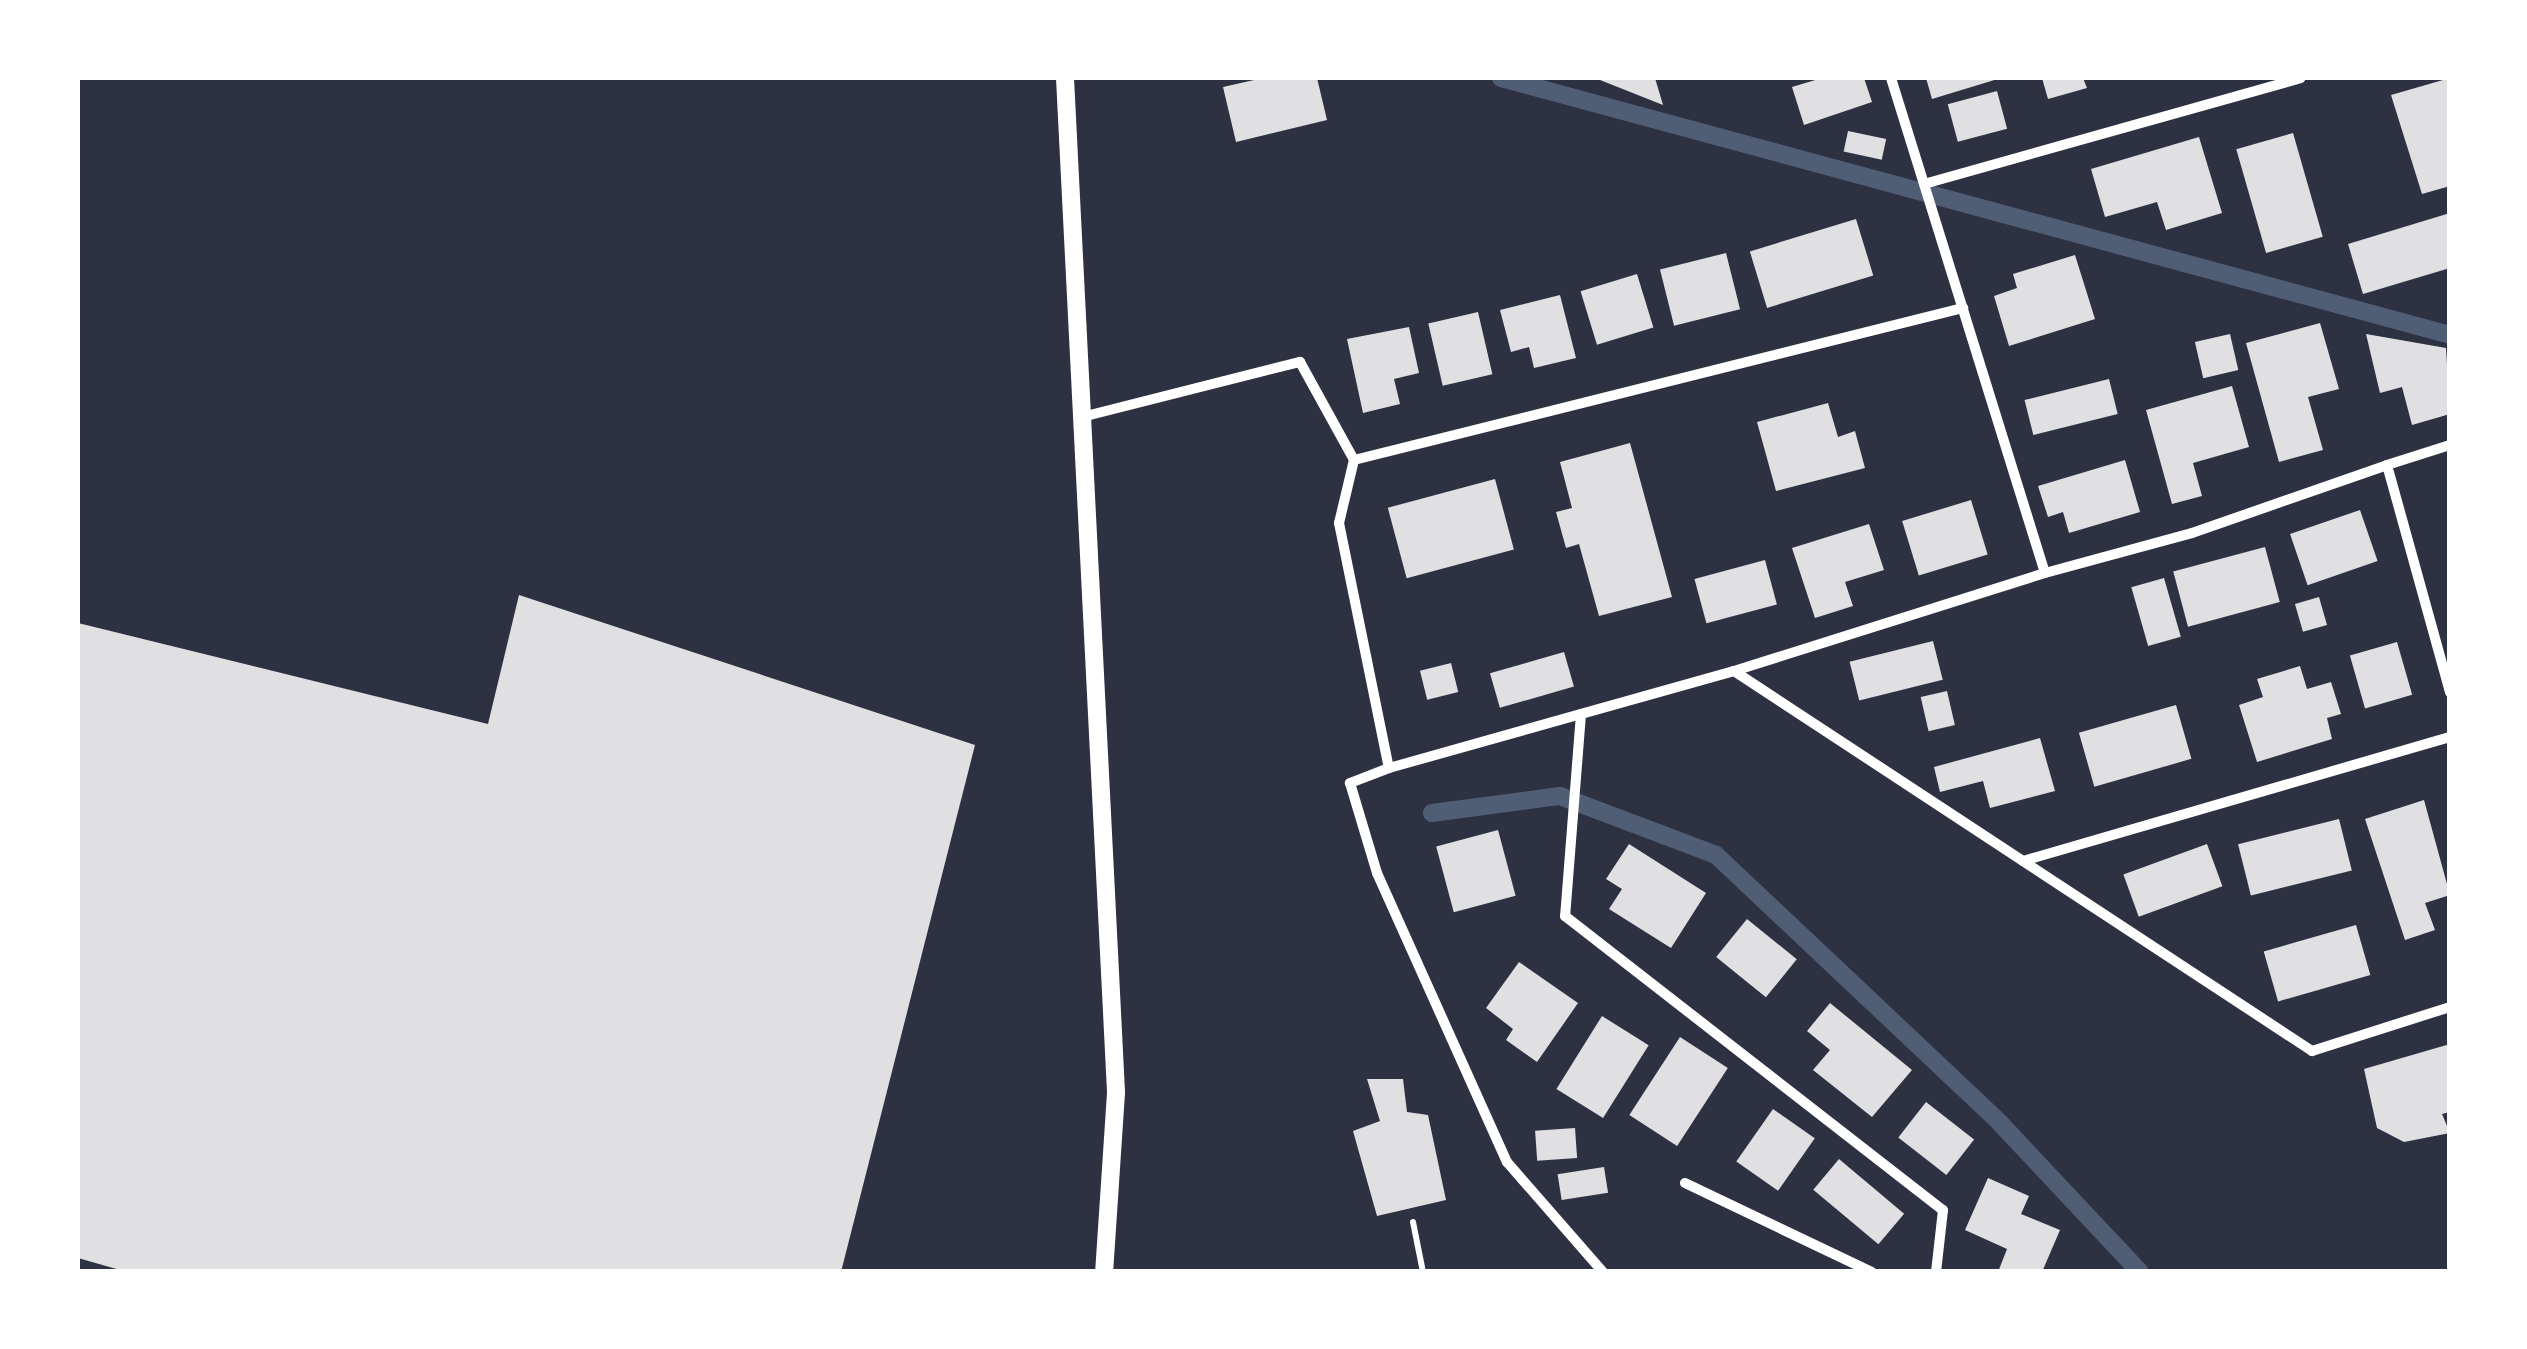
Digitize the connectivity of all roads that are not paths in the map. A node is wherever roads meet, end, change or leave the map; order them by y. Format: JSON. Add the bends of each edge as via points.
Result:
{"nodes":[{"id":1,"x":1065,"y":78,"type":"edge"},
{"id":2,"x":1891,"y":78,"type":"edge"},
{"id":3,"x":2300,"y":78,"type":"edge"},
{"id":4,"x":1924,"y":184,"type":"junction"},
{"id":5,"x":1962,"y":308,"type":"junction"},
{"id":6,"x":1082,"y":417,"type":"junction"},
{"id":7,"x":2450,"y":445,"type":"edge"},
{"id":8,"x":1354,"y":460,"type":"junction"},
{"id":9,"x":2387,"y":465,"type":"junction"},
{"id":10,"x":2045,"y":573,"type":"junction"},
{"id":11,"x":1734,"y":671,"type":"junction"},
{"id":12,"x":2450,"y":692,"type":"edge"},
{"id":13,"x":1581,"y":714,"type":"junction"},
{"id":14,"x":2450,"y":737,"type":"edge"},
{"id":15,"x":1389,"y":768,"type":"junction"},
{"id":16,"x":2023,"y":861,"type":"junction"},
{"id":17,"x":2450,"y":1006,"type":"edge"},
{"id":18,"x":1685,"y":1183,"type":"dead end"},
{"id":19,"x":1104,"y":1272,"type":"edge"},
{"id":20,"x":1602,"y":1272,"type":"edge"},
{"id":21,"x":1872,"y":1272,"type":"edge"},
{"id":22,"x":1936,"y":1272,"type":"edge"}],
"edges":[{"from":1,"to":6,"type":"street"},
{"from":2,"to":4,"type":"street"},
{"from":3,"to":4,"type":"street"},
{"from":4,"to":5,"type":"street"},
{"from":5,"to":8,"type":"street"},
{"from":5,"to":10,"type":"street"},
{"from":6,"to":8,"type":"street","via":[[1300,362]]},
{"from":6,"to":19,"type":"street","via":[[1116,1092]]},
{"from":7,"to":9,"type":"street"},
{"from":8,"to":15,"type":"street","via":[[1339,523]]},
{"from":9,"to":10,"type":"street","via":[[2192,532]]},
{"from":9,"to":12,"type":"street"},
{"from":10,"to":11,"type":"street"},
{"from":11,"to":13,"type":"street"},
{"from":11,"to":16,"type":"street"},
{"from":13,"to":15,"type":"street"},
{"from":13,"to":22,"type":"street","via":[[1565,916],[1944,1210]]},
{"from":14,"to":16,"type":"street"},
{"from":15,"to":20,"type":"street","via":[[1350,783],[1377,873],[1507,1162]]},
{"from":16,"to":17,"type":"street","via":[[2312,1052]]},
{"from":18,"to":21,"type":"street"}]}
